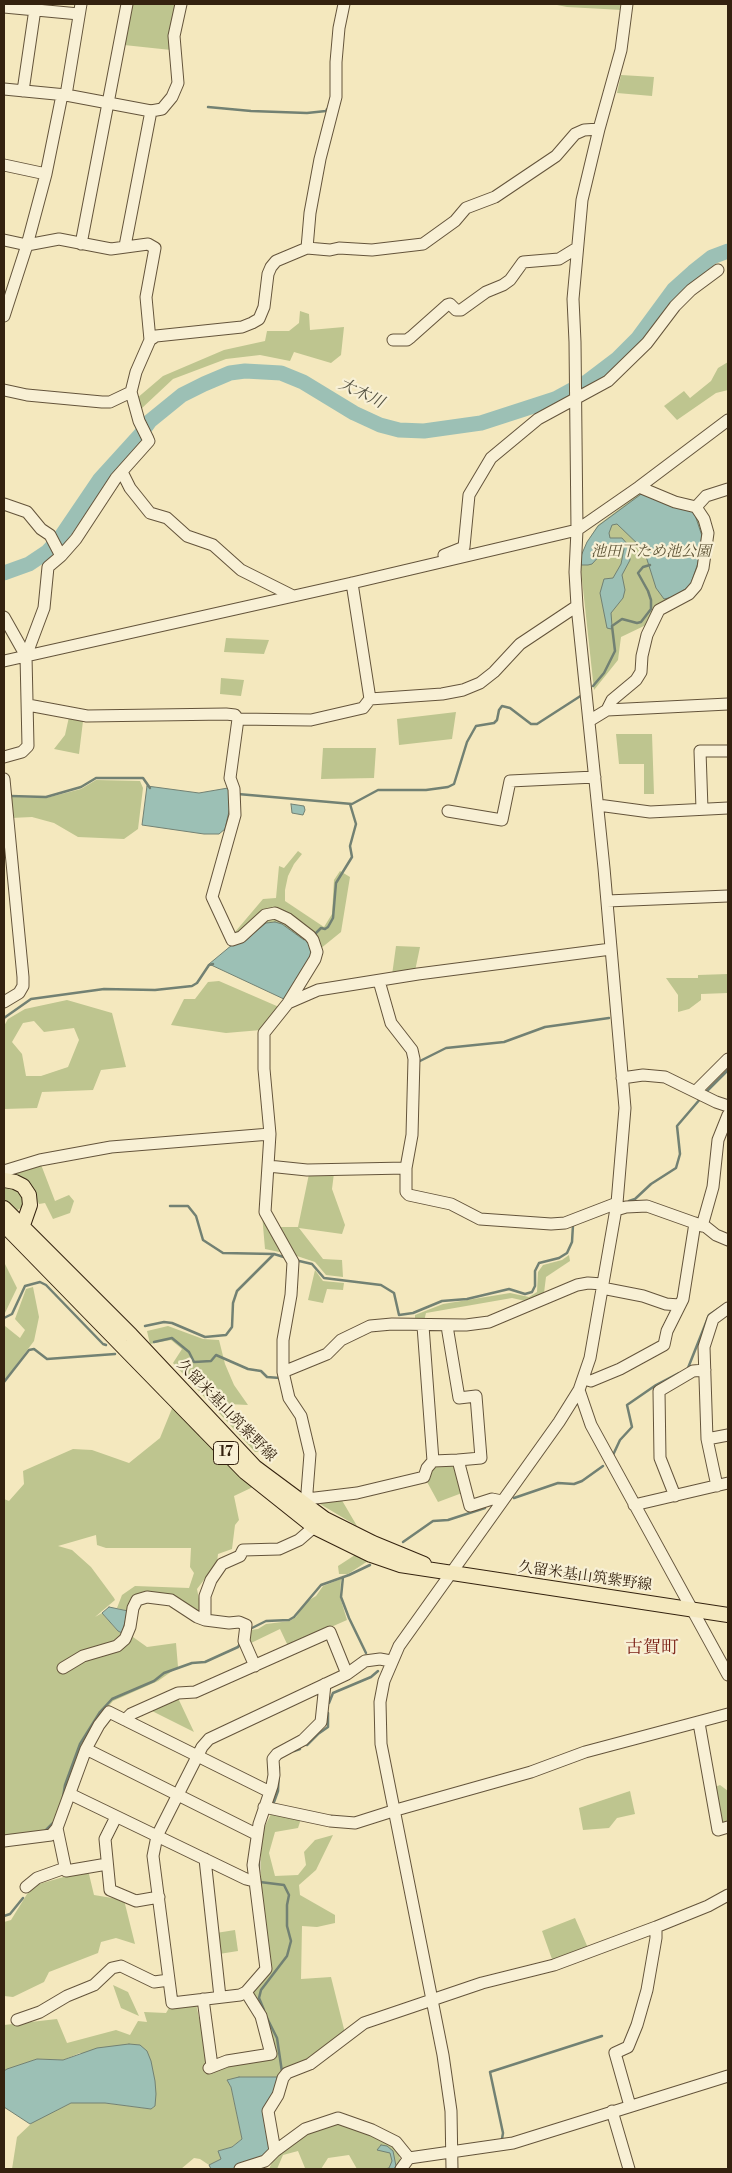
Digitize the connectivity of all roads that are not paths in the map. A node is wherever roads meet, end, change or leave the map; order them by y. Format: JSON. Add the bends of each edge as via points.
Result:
{"nodes":[{"id":1,"x":127,"y":4,"type":"edge"},
{"id":2,"x":180,"y":4,"type":"edge"},
{"id":3,"x":344,"y":4,"type":"edge"},
{"id":4,"x":627,"y":4,"type":"edge"},
{"id":5,"x":10,"y":6,"type":"edge"},
{"id":6,"x":35,"y":9,"type":"junction"},
{"id":7,"x":80,"y":9,"type":"edge"},
{"id":8,"x":4,"y":89,"type":"edge"},
{"id":9,"x":23,"y":91,"type":"junction"},
{"id":10,"x":64,"y":95,"type":"junction"},
{"id":11,"x":108,"y":103,"type":"junction"},
{"id":12,"x":151,"y":111,"type":"junction"},
{"id":13,"x":599,"y":128,"type":"junction"},
{"id":14,"x":4,"y":165,"type":"edge"},
{"id":15,"x":46,"y":174,"type":"junction"},
{"id":16,"x":4,"y":240,"type":"edge"},
{"id":17,"x":81,"y":244,"type":"junction"},
{"id":18,"x":27,"y":245,"type":"junction"},
{"id":19,"x":125,"y":246,"type":"junction"},
{"id":20,"x":307,"y":248,"type":"junction"},
{"id":21,"x":577,"y":248,"type":"junction"},
{"id":22,"x":718,"y":270,"type":"dead end"},
{"id":23,"x":4,"y":316,"type":"edge"},
{"id":24,"x":150,"y":340,"type":"junction"},
{"id":25,"x":393,"y":340,"type":"dead end"},
{"id":26,"x":4,"y":390,"type":"edge"},
{"id":27,"x":131,"y":392,"type":"junction"},
{"id":28,"x":575,"y":398,"type":"junction"},
{"id":29,"x":728,"y":420,"type":"edge"},
{"id":30,"x":122,"y":472,"type":"junction"},
{"id":31,"x":639,"y":487,"type":"junction"},
{"id":32,"x":728,"y":489,"type":"edge"},
{"id":33,"x":4,"y":504,"type":"edge"},
{"id":34,"x":696,"y":507,"type":"junction"},
{"id":35,"x":577,"y":530,"type":"junction"},
{"id":36,"x":60,"y":554,"type":"junction"},
{"id":37,"x":435,"y":563,"type":"junction"},
{"id":38,"x":352,"y":583,"type":"junction"},
{"id":39,"x":293,"y":596,"type":"junction"},
{"id":40,"x":577,"y":606,"type":"junction"},
{"id":41,"x":4,"y":617,"type":"edge"},
{"id":42,"x":26,"y":656,"type":"junction"},
{"id":43,"x":4,"y":661,"type":"edge"},
{"id":44,"x":370,"y":699,"type":"junction"},
{"id":45,"x":728,"y":704,"type":"edge"},
{"id":46,"x":28,"y":705,"type":"junction"},
{"id":47,"x":608,"y":710,"type":"junction"},
{"id":48,"x":238,"y":719,"type":"junction"},
{"id":49,"x":589,"y":722,"type":"junction"},
{"id":50,"x":728,"y":751,"type":"edge"},
{"id":51,"x":4,"y":757,"type":"edge"},
{"id":52,"x":595,"y":777,"type":"junction"},
{"id":53,"x":4,"y":779,"type":"edge"},
{"id":54,"x":598,"y":805,"type":"junction"},
{"id":55,"x":728,"y":808,"type":"edge"},
{"id":56,"x":702,"y":809,"type":"junction"},
{"id":57,"x":448,"y":811,"type":"dead end"},
{"id":58,"x":728,"y":896,"type":"edge"},
{"id":59,"x":607,"y":900,"type":"junction"},
{"id":60,"x":611,"y":949,"type":"junction"},
{"id":61,"x":379,"y":981,"type":"junction"},
{"id":62,"x":4,"y":1002,"type":"edge"},
{"id":63,"x":288,"y":1003,"type":"junction"},
{"id":64,"x":728,"y":1059,"type":"edge"},
{"id":65,"x":622,"y":1078,"type":"junction"},
{"id":66,"x":700,"y":1094,"type":"junction"},
{"id":67,"x":728,"y":1106,"type":"edge"},
{"id":68,"x":728,"y":1115,"type":"edge"},
{"id":69,"x":270,"y":1134,"type":"junction"},
{"id":70,"x":268,"y":1166,"type":"junction"},
{"id":71,"x":406,"y":1168,"type":"junction"},
{"id":72,"x":4,"y":1171,"type":"edge"},
{"id":73,"x":4,"y":1180,"type":"edge"},
{"id":74,"x":616,"y":1206,"type":"junction"},
{"id":75,"x":4,"y":1208,"type":"edge"},
{"id":76,"x":699,"y":1224,"type":"junction"},
{"id":77,"x":10,"y":1227,"type":"edge"},
{"id":78,"x":728,"y":1240,"type":"edge"},
{"id":79,"x":603,"y":1286,"type":"junction"},
{"id":80,"x":680,"y":1305,"type":"junction"},
{"id":81,"x":728,"y":1308,"type":"edge"},
{"id":82,"x":423,"y":1326,"type":"junction"},
{"id":83,"x":446,"y":1326,"type":"junction"},
{"id":84,"x":705,"y":1370,"type":"junction"},
{"id":85,"x":283,"y":1372,"type":"junction"},
{"id":86,"x":581,"y":1384,"type":"junction"},
{"id":87,"x":728,"y":1435,"type":"edge"},
{"id":88,"x":707,"y":1439,"type":"junction"},
{"id":89,"x":458,"y":1460,"type":"junction"},
{"id":90,"x":433,"y":1461,"type":"junction"},
{"id":91,"x":723,"y":1484,"type":"edge"},
{"id":92,"x":675,"y":1496,"type":"junction"},
{"id":93,"x":502,"y":1501,"type":"junction"},
{"id":94,"x":307,"y":1502,"type":"junction"},
{"id":95,"x":634,"y":1505,"type":"junction"},
{"id":96,"x":314,"y":1527,"type":"junction"},
{"id":97,"x":443,"y":1572,"type":"junction"},
{"id":98,"x":694,"y":1610,"type":"junction"},
{"id":99,"x":728,"y":1615,"type":"edge"},
{"id":100,"x":205,"y":1620,"type":"junction"},
{"id":101,"x":391,"y":1661,"type":"junction"},
{"id":102,"x":255,"y":1666,"type":"junction"},
{"id":103,"x":63,"y":1668,"type":"dead end"},
{"id":104,"x":347,"y":1674,"type":"junction"},
{"id":105,"x":728,"y":1675,"type":"edge"},
{"id":106,"x":325,"y":1684,"type":"junction"},
{"id":107,"x":728,"y":1714,"type":"edge"},
{"id":108,"x":125,"y":1720,"type":"junction"},
{"id":109,"x":698,"y":1723,"type":"junction"},
{"id":110,"x":86,"y":1749,"type":"junction"},
{"id":111,"x":198,"y":1755,"type":"junction"},
{"id":112,"x":270,"y":1792,"type":"junction"},
{"id":113,"x":70,"y":1794,"type":"junction"},
{"id":114,"x":177,"y":1796,"type":"junction"},
{"id":115,"x":264,"y":1807,"type":"junction"},
{"id":116,"x":396,"y":1810,"type":"junction"},
{"id":117,"x":116,"y":1817,"type":"junction"},
{"id":118,"x":728,"y":1827,"type":"edge"},
{"id":119,"x":57,"y":1828,"type":"junction"},
{"id":120,"x":256,"y":1834,"type":"junction"},
{"id":121,"x":157,"y":1836,"type":"junction"},
{"id":122,"x":4,"y":1841,"type":"edge"},
{"id":123,"x":204,"y":1859,"type":"junction"},
{"id":124,"x":107,"y":1864,"type":"junction"},
{"id":125,"x":65,"y":1868,"type":"junction"},
{"id":126,"x":254,"y":1881,"type":"junction"},
{"id":127,"x":26,"y":1887,"type":"dead end"},
{"id":128,"x":728,"y":1895,"type":"edge"},
{"id":129,"x":159,"y":1897,"type":"junction"},
{"id":130,"x":656,"y":1927,"type":"junction"},
{"id":131,"x":169,"y":1980,"type":"junction"},
{"id":132,"x":246,"y":1992,"type":"junction"},
{"id":133,"x":220,"y":1996,"type":"junction"},
{"id":134,"x":433,"y":1998,"type":"junction"},
{"id":135,"x":203,"y":1999,"type":"junction"},
{"id":136,"x":17,"y":2020,"type":"dead end"},
{"id":137,"x":728,"y":2076,"type":"edge"},
{"id":138,"x":630,"y":2106,"type":"junction"},
{"id":139,"x":612,"y":2111,"type":"junction"},
{"id":140,"x":275,"y":2151,"type":"junction"},
{"id":141,"x":452,"y":2152,"type":"junction"},
{"id":142,"x":409,"y":2158,"type":"junction"},
{"id":143,"x":240,"y":2169,"type":"edge"},
{"id":144,"x":401,"y":2169,"type":"edge"},
{"id":145,"x":452,"y":2169,"type":"edge"},
{"id":146,"x":629,"y":2169,"type":"edge"}],
"edges":[{"from":1,"to":11,"type":"street"},
{"from":2,"to":12,"type":"street","via":[[174,36],[178,83],[162,109]]},
{"from":3,"to":20,"type":"street","via":[[339,28],[336,97],[318,168]]},
{"from":4,"to":13,"type":"street","via":[[621,50]]},
{"from":5,"to":6,"type":"street"},
{"from":6,"to":7,"type":"street"},
{"from":6,"to":9,"type":"street"},
{"from":7,"to":10,"type":"street"},
{"from":8,"to":9,"type":"street"},
{"from":9,"to":10,"type":"street"},
{"from":10,"to":11,"type":"street"},
{"from":10,"to":15,"type":"street"},
{"from":11,"to":12,"type":"street"},
{"from":11,"to":17,"type":"street"},
{"from":12,"to":19,"type":"street"},
{"from":13,"to":20,"type":"street","via":[[576,134],[556,156],[495,197],[466,208],[455,221],[423,244],[372,250]]},
{"from":13,"to":21,"type":"street","via":[[582,200]]},
{"from":14,"to":15,"type":"street"},
{"from":15,"to":18,"type":"street"},
{"from":16,"to":18,"type":"street"},
{"from":17,"to":18,"type":"street","via":[[59,239]]},
{"from":17,"to":19,"type":"street","via":[[111,249]]},
{"from":18,"to":23,"type":"street"},
{"from":19,"to":24,"type":"street","via":[[148,244],[155,248],[146,297]]},
{"from":20,"to":24,"type":"street","via":[[271,266],[259,319],[242,327],[156,336]]},
{"from":21,"to":25,"type":"street","via":[[559,259],[523,262],[503,285],[486,292],[461,310],[447,305],[411,338]]},
{"from":21,"to":28,"type":"street","via":[[573,299]]},
{"from":22,"to":28,"type":"street","via":[[680,301],[654,336],[620,371]]},
{"from":24,"to":27,"type":"street"},
{"from":26,"to":27,"type":"street","via":[[102,402],[110,402]]},
{"from":27,"to":30,"type":"street","via":[[148,440]]},
{"from":28,"to":35,"type":"street"},
{"from":28,"to":37,"type":"street","via":[[538,419],[491,458],[469,495],[464,547],[440,557]]},
{"from":29,"to":31,"type":"street"},
{"from":30,"to":36,"type":"street","via":[[76,539]]},
{"from":30,"to":39,"type":"street","via":[[150,514],[167,518],[187,536],[213,545],[241,570]]},
{"from":31,"to":34,"type":"street"},
{"from":31,"to":35,"type":"street"},
{"from":32,"to":34,"type":"street","via":[[706,496]]},
{"from":33,"to":36,"type":"street","via":[[26,512],[50,535]]},
{"from":34,"to":47,"type":"street","via":[[708,533],[703,568],[696,586],[655,616],[646,635],[641,672],[612,700]]},
{"from":35,"to":37,"type":"street"},
{"from":35,"to":40,"type":"street"},
{"from":36,"to":42,"type":"street","via":[[48,567],[44,608]]},
{"from":37,"to":38,"type":"street"},
{"from":38,"to":39,"type":"street"},
{"from":38,"to":44,"type":"street"},
{"from":39,"to":42,"type":"street"},
{"from":40,"to":44,"type":"street","via":[[520,644],[480,683],[442,694]]},
{"from":40,"to":49,"type":"street"},
{"from":41,"to":42,"type":"street"},
{"from":42,"to":43,"type":"street"},
{"from":42,"to":46,"type":"street"},
{"from":44,"to":48,"type":"street","via":[[363,708],[311,720]]},
{"from":45,"to":47,"type":"street"},
{"from":46,"to":48,"type":"street","via":[[87,716],[226,714],[235,715]]},
{"from":46,"to":51,"type":"street","via":[[28,746],[22,752]]},
{"from":47,"to":49,"type":"street"},
{"from":48,"to":63,"type":"street","via":[[230,778],[235,794],[232,827],[212,897],[232,940],[241,937],[265,916],[275,914],[288,919],[312,938],[317,952],[315,959]]},
{"from":49,"to":52,"type":"street"},
{"from":50,"to":56,"type":"street","via":[[700,751]]},
{"from":52,"to":54,"type":"street"},
{"from":52,"to":57,"type":"street","via":[[510,780],[502,820]]},
{"from":53,"to":62,"type":"street","via":[[23,977],[19,993]]},
{"from":54,"to":56,"type":"street","via":[[650,812]]},
{"from":54,"to":59,"type":"street"},
{"from":55,"to":56,"type":"street"},
{"from":58,"to":59,"type":"street"},
{"from":59,"to":60,"type":"street"},
{"from":60,"to":61,"type":"street"},
{"from":60,"to":65,"type":"street"},
{"from":61,"to":63,"type":"street","via":[[318,990]]},
{"from":61,"to":71,"type":"street","via":[[391,1023],[412,1050],[414,1059],[412,1142]]},
{"from":63,"to":69,"type":"street","via":[[264,1033]]},
{"from":64,"to":66,"type":"street"},
{"from":65,"to":66,"type":"street","via":[[665,1077]]},
{"from":65,"to":74,"type":"street","via":[[625,1108]]},
{"from":66,"to":67,"type":"street"},
{"from":68,"to":76,"type":"street","via":[[718,1140],[713,1187]]},
{"from":69,"to":70,"type":"street"},
{"from":69,"to":72,"type":"street","via":[[111,1147],[40,1160]]},
{"from":70,"to":71,"type":"street","via":[[307,1170]]},
{"from":70,"to":85,"type":"street","via":[[265,1212],[291,1259],[291,1295],[283,1340]]},
{"from":71,"to":74,"type":"street","via":[[406,1192],[409,1195],[451,1204],[480,1219],[566,1223]]},
{"from":73,"to":77,"type":"main road","via":[[23,1186],[29,1195],[30,1205]]},
{"from":74,"to":76,"type":"street","via":[[647,1206]]},
{"from":74,"to":79,"type":"street"},
{"from":75,"to":77,"type":"main road","name":"久留米基山筑紫野線","number":"17"},
{"from":76,"to":78,"type":"street"},
{"from":76,"to":80,"type":"street"},
{"from":77,"to":94,"type":"main road","name":"久留米基山筑紫野線","number":"17","via":[[130,1335],[255,1467]]},
{"from":77,"to":96,"type":"main road","name":"久留米基山筑紫野線","number":"17","via":[[245,1472]]},
{"from":79,"to":80,"type":"street"},
{"from":79,"to":83,"type":"street","via":[[577,1285],[489,1322]]},
{"from":79,"to":86,"type":"street","via":[[590,1358]]},
{"from":80,"to":86,"type":"street","via":[[664,1345],[620,1369]]},
{"from":81,"to":84,"type":"street","via":[[713,1319],[704,1347]]},
{"from":82,"to":83,"type":"street"},
{"from":82,"to":85,"type":"street","via":[[370,1326],[341,1340],[327,1354]]},
{"from":82,"to":90,"type":"street"},
{"from":83,"to":89,"type":"street","via":[[459,1398],[476,1396],[481,1458]]},
{"from":84,"to":88,"type":"street"},
{"from":84,"to":92,"type":"street","via":[[693,1371],[659,1391],[660,1458]]},
{"from":85,"to":94,"type":"street","via":[[289,1398],[301,1416],[310,1454]]},
{"from":86,"to":93,"type":"street","via":[[559,1422]]},
{"from":86,"to":95,"type":"street","via":[[591,1425]]},
{"from":87,"to":88,"type":"street"},
{"from":88,"to":91,"type":"street"},
{"from":89,"to":90,"type":"street"},
{"from":89,"to":93,"type":"street","via":[[470,1506],[492,1499]]},
{"from":90,"to":94,"type":"street","via":[[424,1478]]},
{"from":91,"to":92,"type":"street"},
{"from":92,"to":95,"type":"street"},
{"from":93,"to":97,"type":"street"},
{"from":94,"to":97,"type":"main road","name":"久留米基山筑紫野線","number":"17","via":[[325,1519]]},
{"from":95,"to":98,"type":"street"},
{"from":96,"to":97,"type":"main road","name":"久留米基山筑紫野線","number":"17","via":[[385,1560]]},
{"from":96,"to":100,"type":"street","via":[[299,1540],[279,1549],[243,1550],[240,1556],[222,1564],[205,1596]]},
{"from":97,"to":98,"type":"main road","name":"久留米基山筑紫野線","number":"17"},
{"from":97,"to":101,"type":"street"},
{"from":98,"to":99,"type":"main road","name":"久留米基山筑紫野線","number":"17"},
{"from":98,"to":105,"type":"street"},
{"from":100,"to":102,"type":"street","via":[[244,1623]]},
{"from":100,"to":103,"type":"street","via":[[171,1600],[137,1600],[125,1639],[117,1646],[83,1656]]},
{"from":101,"to":104,"type":"street","via":[[371,1659]]},
{"from":101,"to":116,"type":"street","via":[[384,1682],[380,1721],[381,1744]]},
{"from":102,"to":104,"type":"street","via":[[330,1632]]},
{"from":102,"to":108,"type":"street","via":[[195,1692],[178,1693],[131,1714]]},
{"from":104,"to":106,"type":"street"},
{"from":106,"to":111,"type":"street","via":[[209,1739]]},
{"from":106,"to":112,"type":"street","via":[[321,1722],[303,1740],[273,1759]]},
{"from":107,"to":109,"type":"street"},
{"from":108,"to":110,"type":"street","via":[[109,1712]]},
{"from":108,"to":111,"type":"street"},
{"from":109,"to":116,"type":"street","via":[[591,1751]]},
{"from":109,"to":118,"type":"street","via":[[718,1830]]},
{"from":110,"to":113,"type":"street"},
{"from":110,"to":114,"type":"street"},
{"from":111,"to":112,"type":"street"},
{"from":111,"to":114,"type":"street"},
{"from":112,"to":115,"type":"street"},
{"from":113,"to":117,"type":"street"},
{"from":113,"to":119,"type":"street"},
{"from":114,"to":120,"type":"street"},
{"from":114,"to":121,"type":"street"},
{"from":115,"to":116,"type":"street","via":[[356,1823]]},
{"from":115,"to":120,"type":"street"},
{"from":116,"to":134,"type":"street"},
{"from":117,"to":121,"type":"street"},
{"from":117,"to":124,"type":"street","via":[[105,1839]]},
{"from":119,"to":122,"type":"street","via":[[51,1835]]},
{"from":119,"to":125,"type":"street"},
{"from":120,"to":126,"type":"street"},
{"from":121,"to":123,"type":"street"},
{"from":121,"to":129,"type":"street","via":[[153,1856]]},
{"from":123,"to":126,"type":"street"},
{"from":123,"to":133,"type":"street"},
{"from":124,"to":125,"type":"street","via":[[66,1871]]},
{"from":124,"to":129,"type":"street","via":[[110,1890],[136,1901]]},
{"from":125,"to":127,"type":"street","via":[[37,1878]]},
{"from":126,"to":132,"type":"street","via":[[266,1969]]},
{"from":128,"to":130,"type":"street"},
{"from":129,"to":131,"type":"street"},
{"from":130,"to":134,"type":"street","via":[[554,1965]]},
{"from":130,"to":138,"type":"street","via":[[647,1990],[637,2025],[628,2047],[615,2053]]},
{"from":131,"to":135,"type":"street","via":[[172,2003]]},
{"from":131,"to":136,"type":"street","via":[[154,1982],[121,1966],[112,1968],[94,1984]]},
{"from":132,"to":133,"type":"street"},
{"from":132,"to":135,"type":"street","via":[[261,2016],[271,2054],[234,2059],[210,2067]]},
{"from":133,"to":135,"type":"street"},
{"from":134,"to":140,"type":"street","via":[[364,2023],[310,2064],[288,2073],[268,2111]]},
{"from":134,"to":141,"type":"street","via":[[451,2111]]},
{"from":137,"to":138,"type":"street"},
{"from":138,"to":139,"type":"street"},
{"from":139,"to":141,"type":"street","via":[[514,2143]]},
{"from":139,"to":146,"type":"street"},
{"from":140,"to":142,"type":"street","via":[[305,2129],[338,2118],[396,2142]]},
{"from":140,"to":143,"type":"street","via":[[265,2161]]},
{"from":141,"to":142,"type":"street"},
{"from":141,"to":145,"type":"street"},
{"from":142,"to":144,"type":"street"}]}
